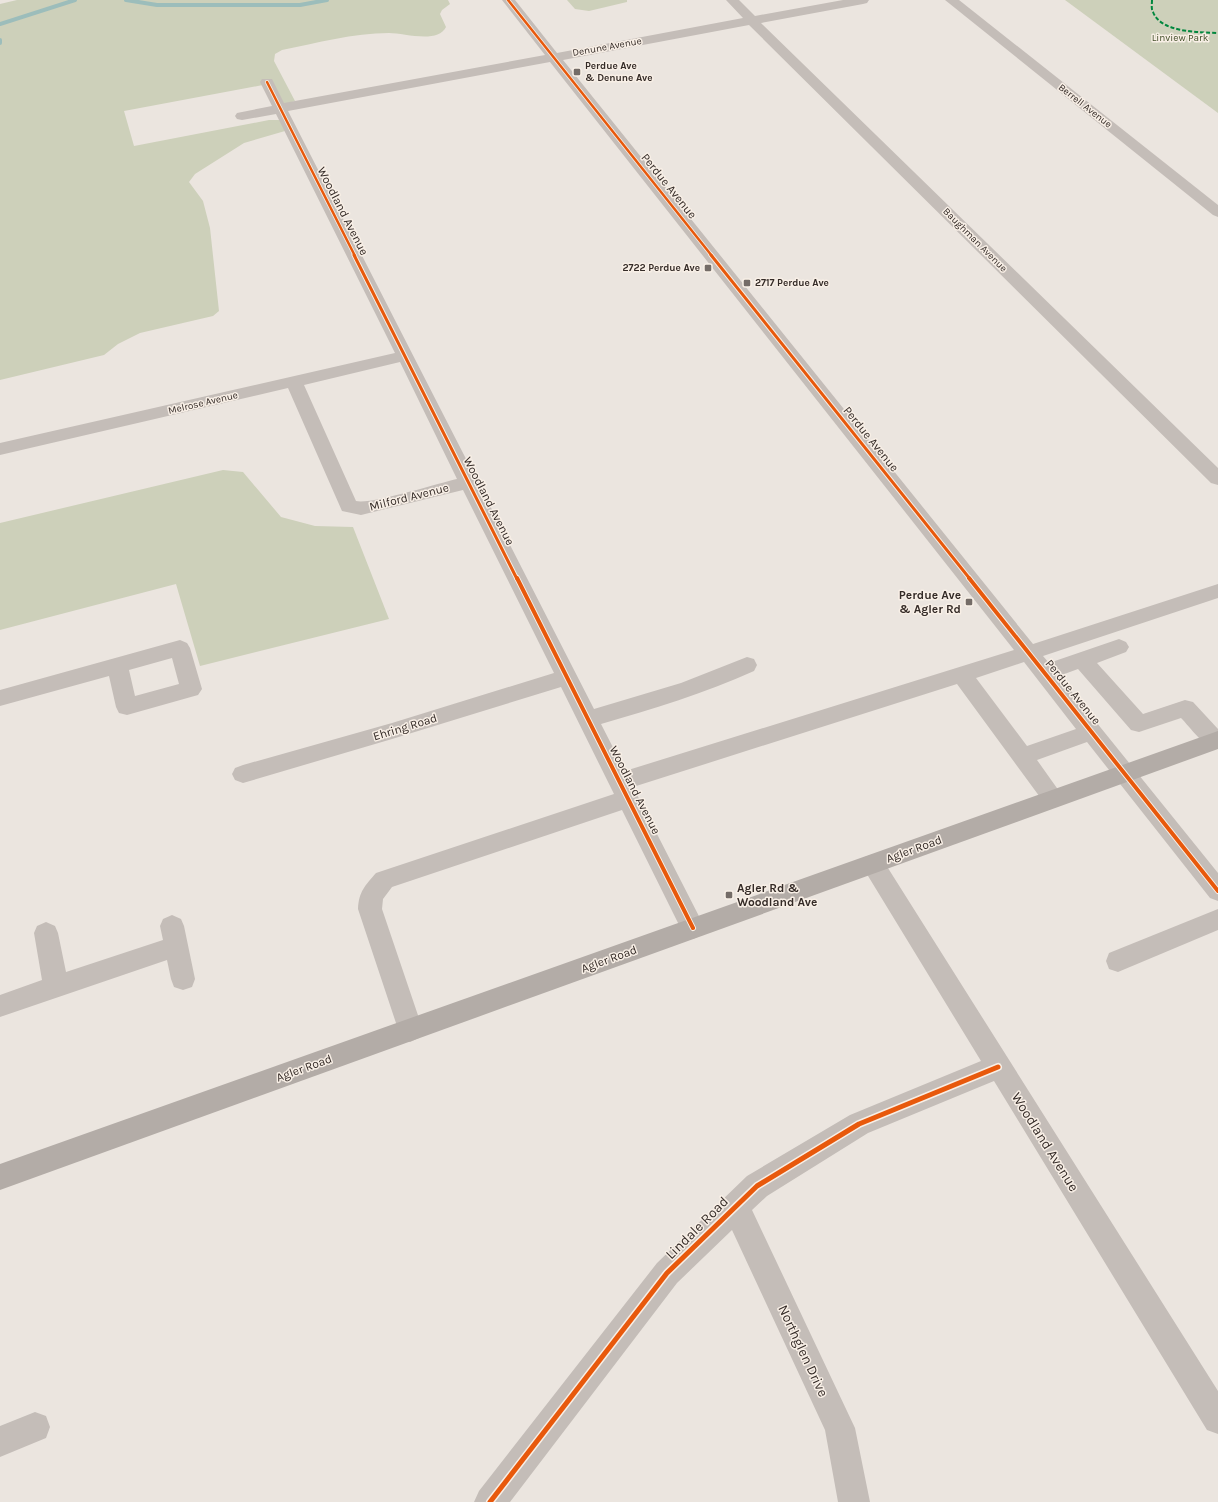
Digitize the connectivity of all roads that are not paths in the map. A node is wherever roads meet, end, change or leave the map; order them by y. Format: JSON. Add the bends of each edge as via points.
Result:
{"nodes":[{"id":1,"x":508,"y":0,"type":"edge"},
{"id":2,"x":732,"y":0,"type":"edge"},
{"id":3,"x":864,"y":0,"type":"edge"},
{"id":4,"x":951,"y":0,"type":"edge"},
{"id":5,"x":753,"y":21,"type":"junction"},
{"id":6,"x":554,"y":57,"type":"junction"},
{"id":7,"x":267,"y":82,"type":"dead end"},
{"id":8,"x":280,"y":108,"type":"junction"},
{"id":9,"x":242,"y":116,"type":"dead end"},
{"id":10,"x":1218,"y":212,"type":"edge"},
{"id":11,"x":405,"y":356,"type":"junction"},
{"id":12,"x":294,"y":382,"type":"junction"},
{"id":13,"x":0,"y":449,"type":"edge"},
{"id":14,"x":1218,"y":479,"type":"edge"},
{"id":15,"x":468,"y":482,"type":"junction"},
{"id":16,"x":1218,"y":591,"type":"edge"},
{"id":17,"x":1119,"y":647,"type":"dead end"},
{"id":18,"x":1029,"y":653,"type":"junction"},
{"id":19,"x":1082,"y":660,"type":"junction"},
{"id":20,"x":117,"y":665,"type":"dead end"},
{"id":21,"x":747,"y":666,"type":"dead end"},
{"id":22,"x":1045,"y":673,"type":"junction"},
{"id":23,"x":962,"y":674,"type":"junction"},
{"id":24,"x":567,"y":677,"type":"junction"},
{"id":25,"x":0,"y":698,"type":"edge"},
{"id":26,"x":588,"y":719,"type":"junction"},
{"id":27,"x":1092,"y":732,"type":"junction"},
{"id":28,"x":1217,"y":741,"type":"edge"},
{"id":29,"x":1022,"y":756,"type":"junction"},
{"id":30,"x":1125,"y":773,"type":"junction"},
{"id":31,"x":243,"y":774,"type":"dead end"},
{"id":32,"x":624,"y":791,"type":"junction"},
{"id":33,"x":1053,"y":798,"type":"junction"},
{"id":34,"x":873,"y":864,"type":"junction"},
{"id":35,"x":1218,"y":891,"type":"edge"},
{"id":36,"x":1218,"y":919,"type":"edge"},
{"id":37,"x":693,"y":928,"type":"junction"},
{"id":38,"x":46,"y":933,"type":"dead end"},
{"id":39,"x":1118,"y":961,"type":"dead end"},
{"id":40,"x":183,"y":979,"type":"dead end"},
{"id":41,"x":56,"y":986,"type":"junction"},
{"id":42,"x":0,"y":1006,"type":"edge"},
{"id":43,"x":410,"y":1030,"type":"junction"},
{"id":44,"x":998,"y":1067,"type":"junction"},
{"id":45,"x":0,"y":1177,"type":"edge"},
{"id":46,"x":735,"y":1206,"type":"junction"},
{"id":47,"x":1218,"y":1420,"type":"edge"},
{"id":48,"x":35,"y":1427,"type":"dead end"},
{"id":49,"x":0,"y":1442,"type":"edge"},
{"id":50,"x":490,"y":1502,"type":"edge"},
{"id":51,"x":854,"y":1502,"type":"edge"}],
"edges":[{"from":1,"to":6,"type":"street","name":"Perdue Avenue"},
{"from":2,"to":5,"type":"street","name":"Baughman Avenue"},
{"from":3,"to":5,"type":"street","name":"Denune Avenue"},
{"from":4,"to":10,"type":"street","name":"Berrell Avenue"},
{"from":5,"to":6,"type":"street","name":"Denune Avenue"},
{"from":5,"to":14,"type":"street","name":"Baughman Avenue"},
{"from":6,"to":8,"type":"street","name":"Denune Avenue"},
{"from":6,"to":18,"type":"street","name":"Perdue Avenue"},
{"from":7,"to":8,"type":"street","name":"Woodland Avenue"},
{"from":8,"to":9,"type":"street","name":"Denune Avenue"},
{"from":8,"to":11,"type":"street","name":"Woodland Avenue"},
{"from":11,"to":12,"type":"street","name":"Melrose Avenue"},
{"from":11,"to":15,"type":"street","name":"Woodland Avenue"},
{"from":12,"to":13,"type":"street","name":"Melrose Avenue"},
{"from":12,"to":15,"type":"street","name":"Milford Avenue","via":[[349,506],[361,509]]},
{"from":15,"to":24,"type":"street","name":"Woodland Avenue"},
{"from":16,"to":18,"type":"street"},
{"from":17,"to":19,"type":"street"},
{"from":18,"to":22,"type":"street","name":"Perdue Avenue"},
{"from":18,"to":23,"type":"street"},
{"from":19,"to":22,"type":"street"},
{"from":19,"to":28,"type":"street","via":[[1139,724],[1185,708]]},
{"from":20,"to":25,"type":"street"},
{"from":21,"to":26,"type":"street","via":[[653,701]]},
{"from":22,"to":27,"type":"street","name":"Perdue Avenue"},
{"from":23,"to":29,"type":"street"},
{"from":23,"to":32,"type":"street"},
{"from":24,"to":26,"type":"street","name":"Woodland Avenue"},
{"from":24,"to":31,"type":"street","name":"Ehring Road"},
{"from":26,"to":32,"type":"street","name":"Woodland Avenue"},
{"from":27,"to":29,"type":"street"},
{"from":27,"to":30,"type":"street","name":"Perdue Avenue"},
{"from":28,"to":30,"type":"main road","name":"Agler Road"},
{"from":29,"to":33,"type":"street"},
{"from":30,"to":33,"type":"main road","name":"Agler Road"},
{"from":30,"to":35,"type":"street","name":"Perdue Avenue"},
{"from":32,"to":37,"type":"street","name":"Woodland Avenue"},
{"from":32,"to":43,"type":"street","via":[[384,880],[371,896],[370,909]]},
{"from":33,"to":34,"type":"main road","name":"Agler Road"},
{"from":34,"to":37,"type":"main road","name":"Agler Road"},
{"from":34,"to":44,"type":"street","name":"Woodland Avenue"},
{"from":36,"to":39,"type":"street"},
{"from":37,"to":43,"type":"main road","name":"Agler Road"},
{"from":38,"to":41,"type":"street"},
{"from":40,"to":41,"type":"street","via":[[174,936]]},
{"from":41,"to":42,"type":"street"},
{"from":43,"to":45,"type":"main road","name":"Agler Road"},
{"from":44,"to":46,"type":"street","name":"Lindale Road","via":[[859,1124],[757,1186]]},
{"from":44,"to":47,"type":"street","name":"Woodland Avenue"},
{"from":46,"to":50,"type":"street","name":"Lindale Road","via":[[667,1273]]},
{"from":46,"to":51,"type":"street","name":"Northglen Drive","via":[[840,1428]]},
{"from":48,"to":49,"type":"street"}]}
